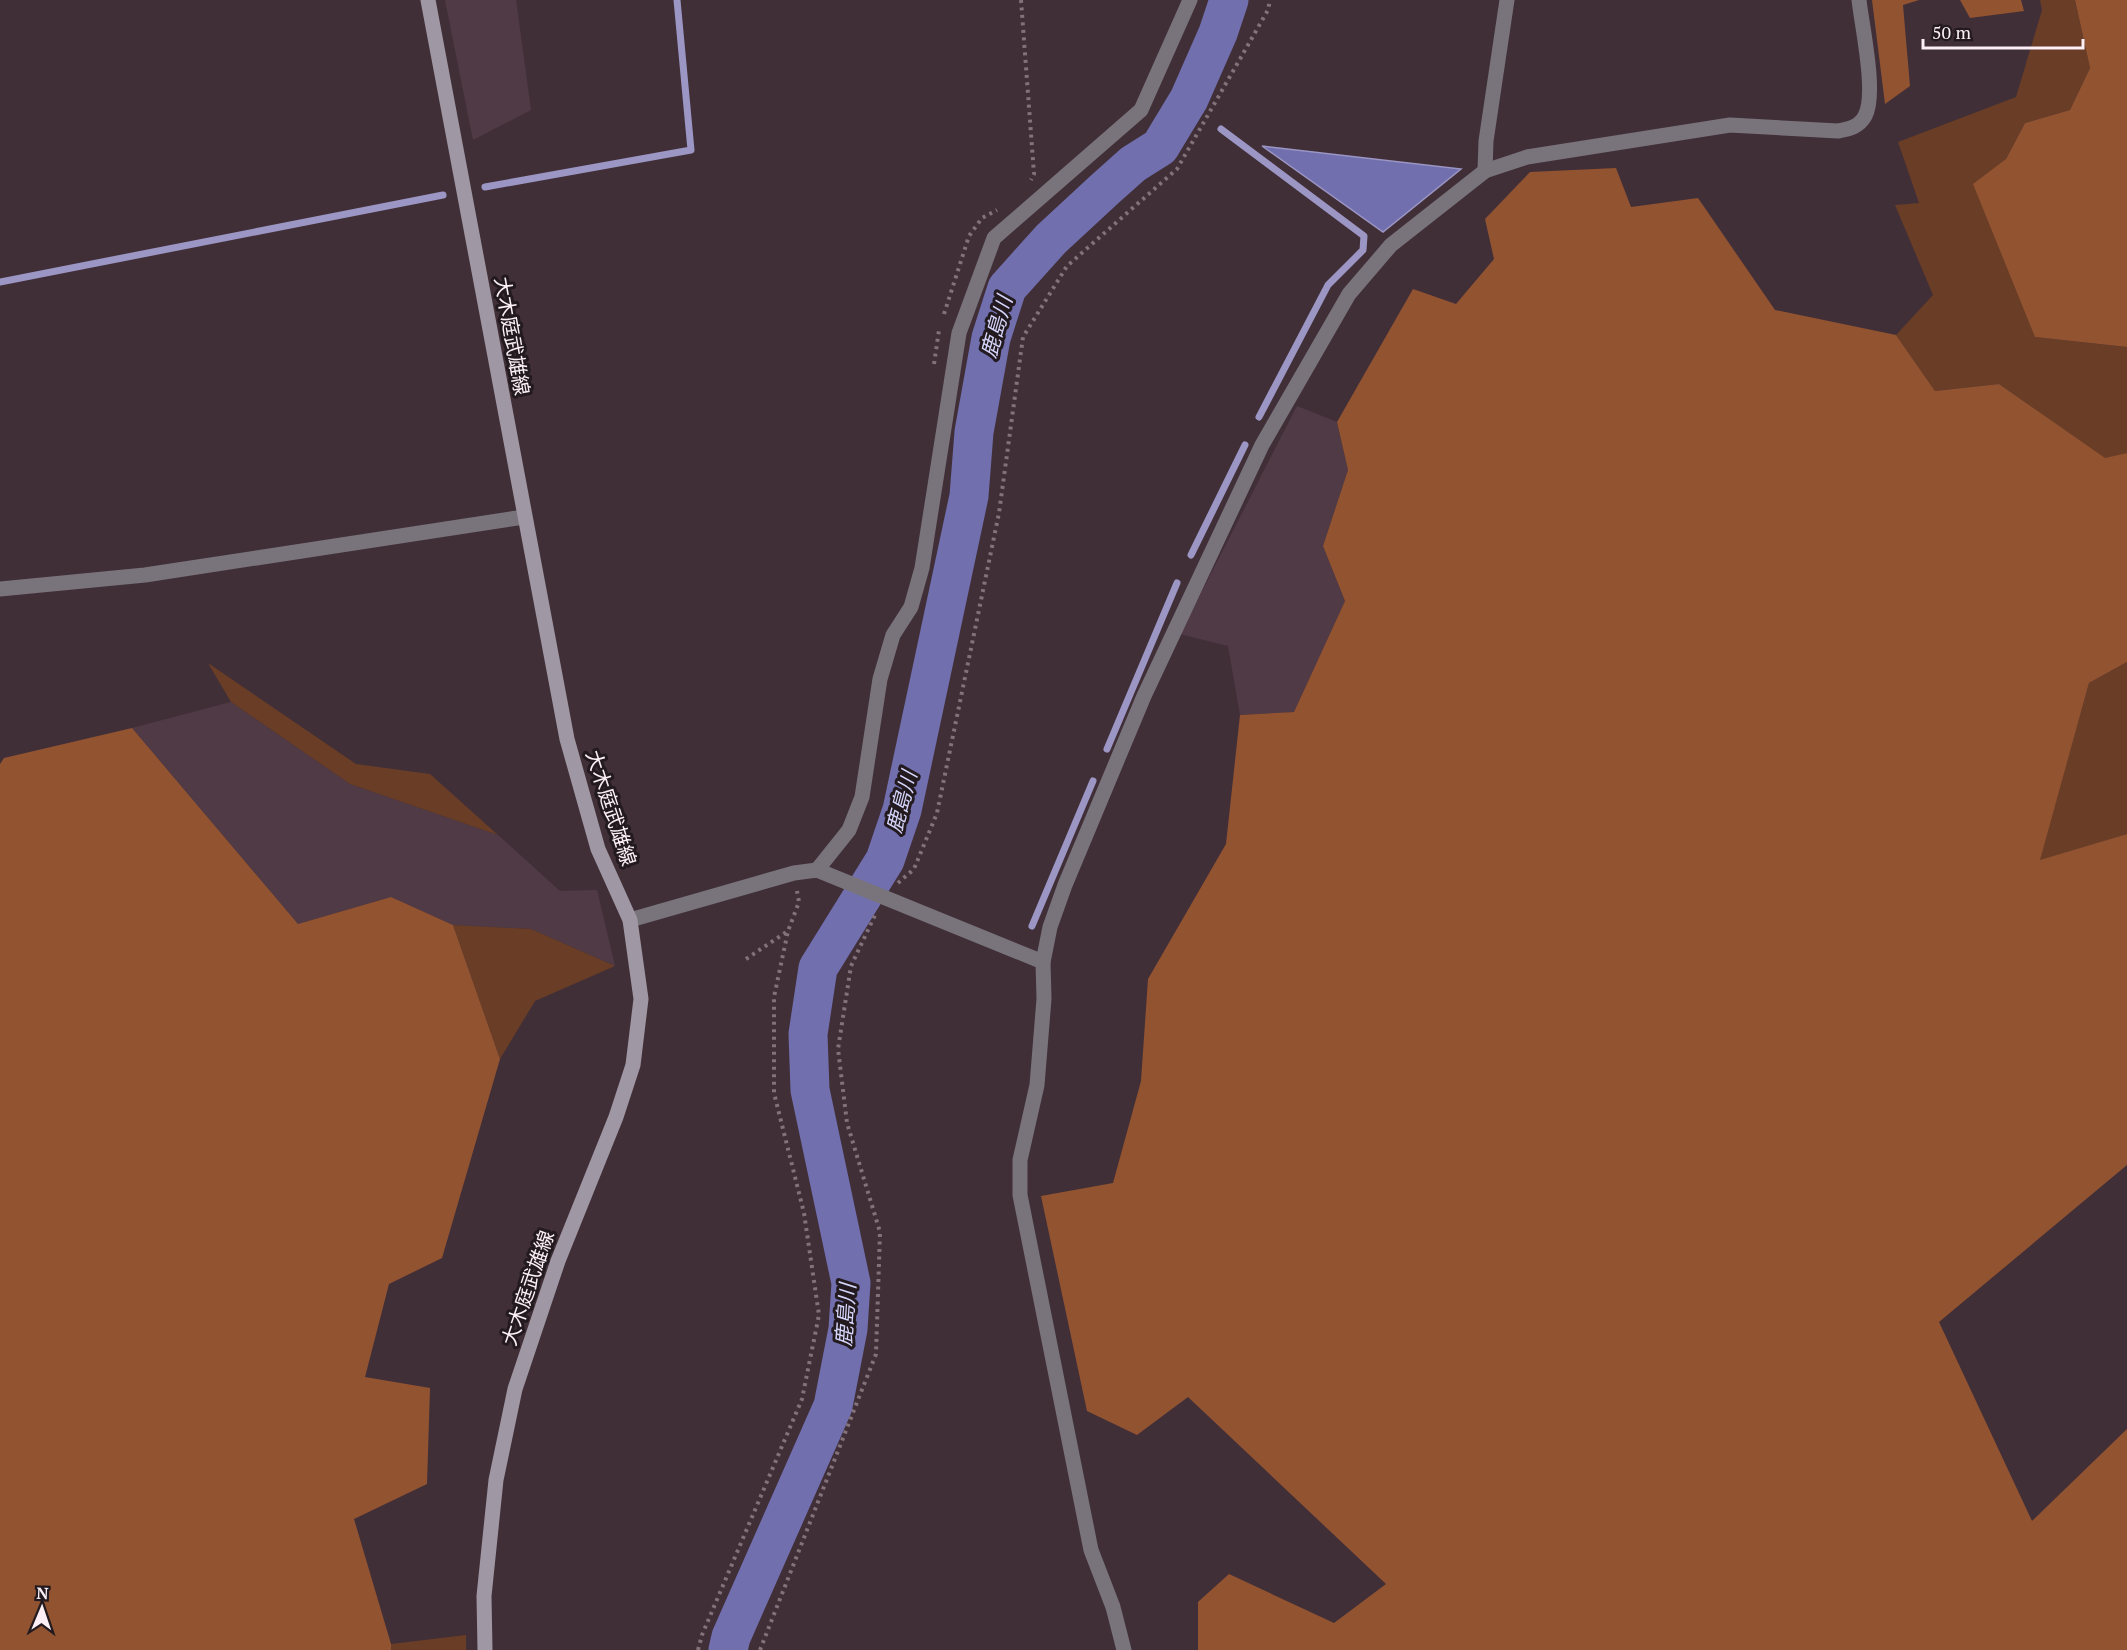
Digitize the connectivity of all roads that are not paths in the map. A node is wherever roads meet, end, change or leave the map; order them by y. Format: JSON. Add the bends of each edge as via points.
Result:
{"nodes":[{"id":1,"x":428,"y":0,"type":"edge"},
{"id":2,"x":1190,"y":0,"type":"edge"},
{"id":3,"x":1507,"y":0,"type":"edge"},
{"id":4,"x":1859,"y":0,"type":"edge"},
{"id":5,"x":1485,"y":171,"type":"junction"},
{"id":6,"x":524,"y":517,"type":"junction"},
{"id":7,"x":0,"y":589,"type":"edge"},
{"id":8,"x":823,"y":871,"type":"junction"},
{"id":9,"x":630,"y":920,"type":"junction"},
{"id":10,"x":1043,"y":962,"type":"junction"},
{"id":11,"x":484,"y":1650,"type":"edge"},
{"id":12,"x":1124,"y":1650,"type":"edge"}],
"edges":[{"from":1,"to":6,"type":"main road","name":"大木庭武雄線"},
{"from":2,"to":8,"type":"street","via":[[1141,110],[994,238],[959,333],[922,568],[911,607],[893,635],[880,679],[862,797],[849,830]]},
{"from":3,"to":5,"type":"street"},
{"from":4,"to":5,"type":"street","via":[[1870,92],[1864,118],[1853,128],[1838,131],[1730,125],[1527,157]]},
{"from":5,"to":10,"type":"street","via":[[1391,245],[1349,294],[1262,445],[1144,696],[1065,885]]},
{"from":6,"to":7,"type":"street","via":[[145,575]]},
{"from":6,"to":9,"type":"main road","name":"大木庭武雄線","via":[[567,739],[598,849]]},
{"from":8,"to":9,"type":"street","via":[[794,873]]},
{"from":8,"to":10,"type":"street"},
{"from":9,"to":11,"type":"main road","name":"大木庭武雄線","via":[[641,999],[633,1065],[558,1262],[515,1389],[496,1480],[484,1596]]},
{"from":10,"to":12,"type":"street","via":[[1037,1085],[1020,1160],[1020,1195],[1091,1550],[1113,1607]]}]}
